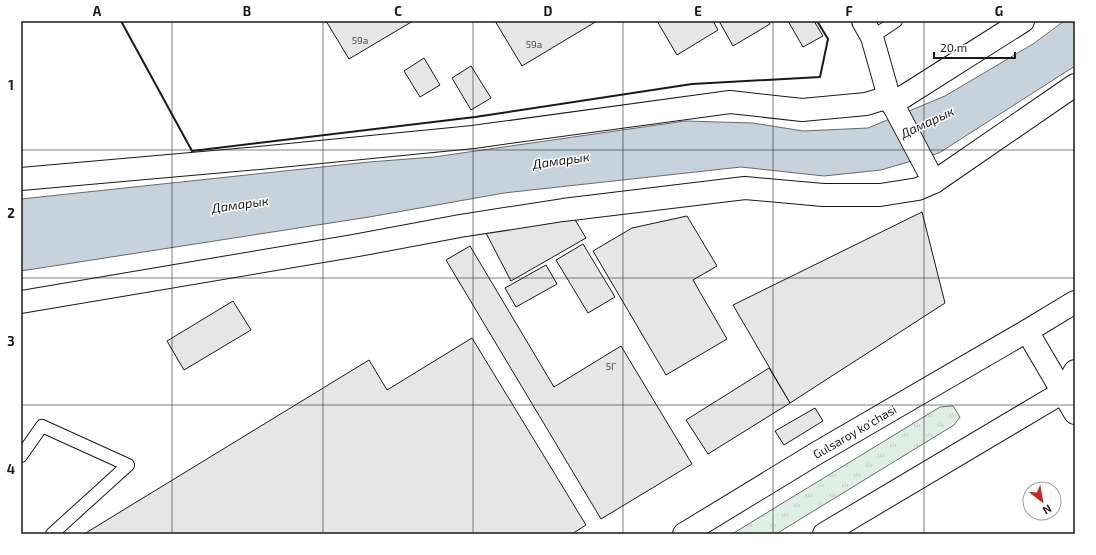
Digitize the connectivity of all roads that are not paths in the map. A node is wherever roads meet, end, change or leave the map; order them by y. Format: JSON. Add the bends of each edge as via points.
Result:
{"nodes":[{"id":1,"x":896,"y":21,"type":"edge"},
{"id":2,"x":1023,"y":21,"type":"edge"},
{"id":3,"x":867,"y":29,"type":"edge"},
{"id":4,"x":1075,"y":85,"type":"edge"},
{"id":5,"x":891,"y":101,"type":"junction"},
{"id":6,"x":21,"y":179,"type":"edge"},
{"id":7,"x":934,"y":182,"type":"junction"},
{"id":8,"x":28,"y":301,"type":"edge"},
{"id":9,"x":1075,"y":302,"type":"edge"},
{"id":10,"x":1027,"y":331,"type":"junction"},
{"id":11,"x":1075,"y":371,"type":"edge"},
{"id":12,"x":1063,"y":392,"type":"junction"},
{"id":13,"x":1075,"y":413,"type":"edge"},
{"id":14,"x":21,"y":456,"type":"edge"},
{"id":15,"x":52,"y":534,"type":"edge"},
{"id":16,"x":684,"y":534,"type":"edge"},
{"id":17,"x":824,"y":534,"type":"edge"}],
"edges":[{"from":1,"to":3,"type":"lane"},
{"from":2,"to":5,"type":"street"},
{"from":3,"to":5,"type":"street"},
{"from":4,"to":7,"type":"street"},
{"from":5,"to":6,"type":"street","via":[[802,110],[730,102],[473,137]]},
{"from":5,"to":7,"type":"street"},
{"from":7,"to":8,"type":"street","via":[[918,189],[880,195],[824,195],[745,188],[564,210]]},
{"from":9,"to":10,"type":"street","name":"Gulsaroy ko'chasi"},
{"from":10,"to":12,"type":"street"},
{"from":10,"to":16,"type":"street","name":"Gulsaroy ko'chasi"},
{"from":11,"to":12,"type":"street"},
{"from":12,"to":13,"type":"street"},
{"from":12,"to":17,"type":"street"},
{"from":14,"to":15,"type":"lane","via":[[42,426],[128,465]]}]}
